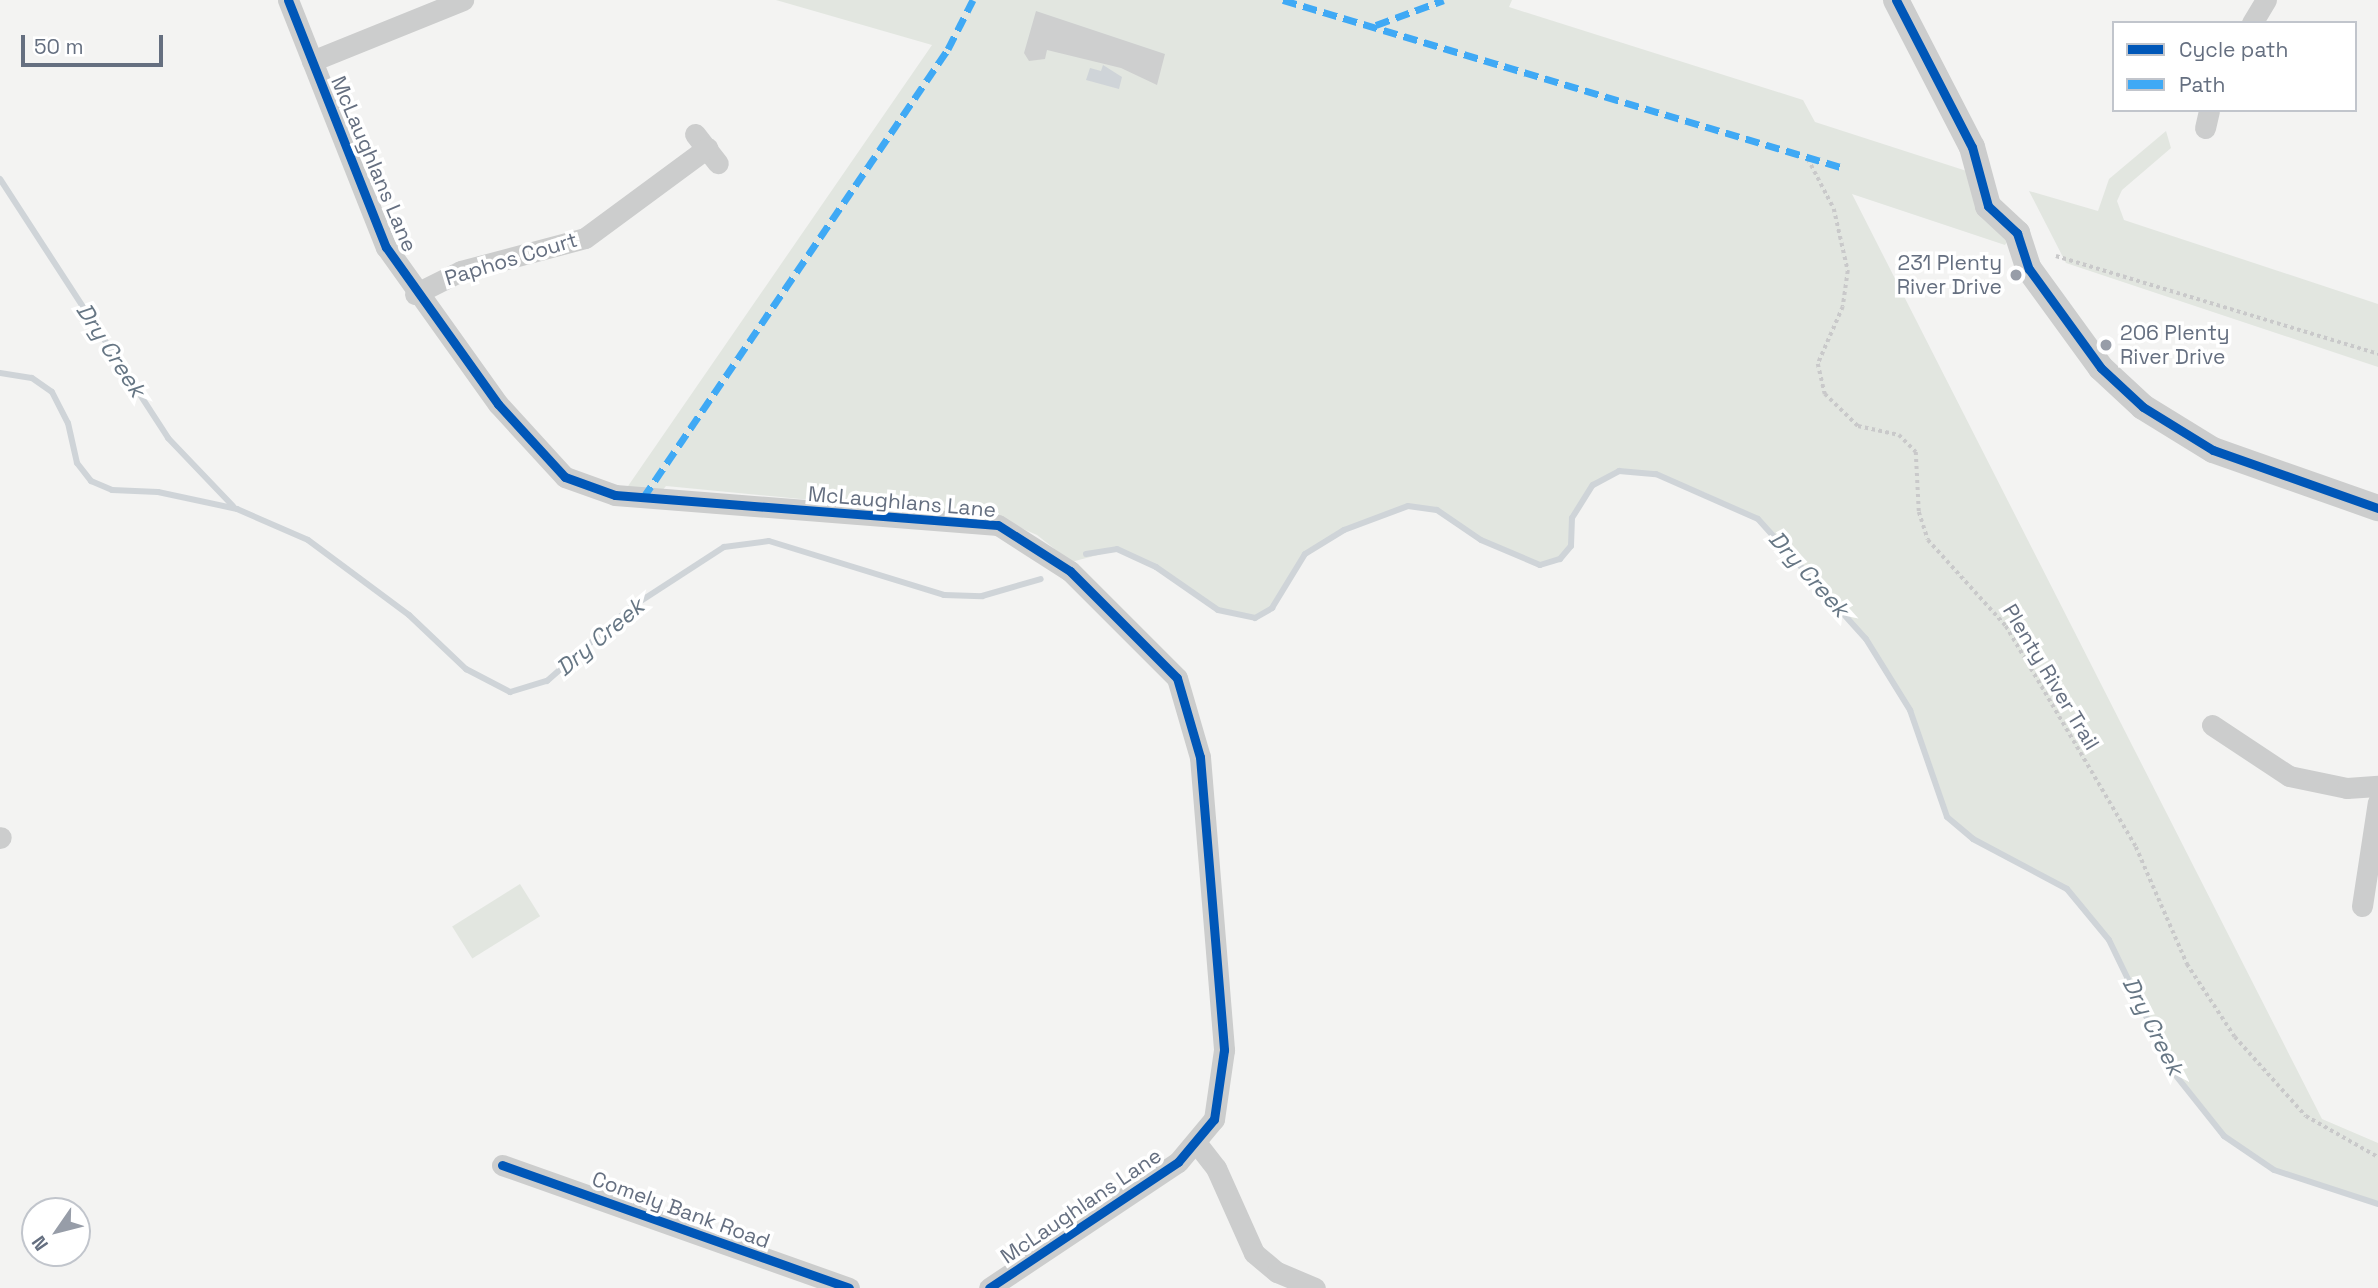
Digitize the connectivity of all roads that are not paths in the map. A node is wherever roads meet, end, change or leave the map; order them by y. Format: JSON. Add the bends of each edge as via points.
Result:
{"nodes":[{"id":1,"x":288,"y":0,"type":"edge"},
{"id":2,"x":463,"y":0,"type":"edge"},
{"id":3,"x":1896,"y":0,"type":"edge"},
{"id":4,"x":2266,"y":0,"type":"edge"},
{"id":5,"x":2253,"y":21,"type":"edge"},
{"id":6,"x":312,"y":61,"type":"junction"},
{"id":7,"x":707,"y":148,"type":"dead end"},
{"id":8,"x":415,"y":294,"type":"junction"},
{"id":9,"x":2378,"y":508,"type":"edge"},
{"id":10,"x":2212,"y":725,"type":"dead end"},
{"id":11,"x":2378,"y":786,"type":"edge"},
{"id":12,"x":2378,"y":802,"type":"edge"},
{"id":13,"x":2362,"y":906,"type":"dead end"},
{"id":14,"x":1198,"y":1145,"type":"junction"},
{"id":15,"x":502,"y":1165,"type":"dead end"},
{"id":16,"x":849,"y":1288,"type":"edge"},
{"id":17,"x":989,"y":1288,"type":"edge"},
{"id":18,"x":1315,"y":1288,"type":"edge"}],
"edges":[{"from":1,"to":6,"type":"street","name":"McLaughlans Lane"},
{"from":2,"to":6,"type":"street"},
{"from":3,"to":9,"type":"street","via":[[1972,147],[1988,206],[2017,233],[2040,284],[2101,368],[2171,426],[2235,460]]},
{"from":4,"to":5,"type":"street"},
{"from":6,"to":8,"type":"street","name":"McLaughlans Lane","via":[[386,247]]},
{"from":7,"to":8,"type":"street","name":"Paphos Court","via":[[585,238],[461,271]]},
{"from":8,"to":14,"type":"street","name":"McLaughlans Lane","via":[[533,447],[579,485],[615,495],[999,525],[1041,547],[1162,660],[1186,695],[1196,730],[1224,1050],[1214,1119]]},
{"from":10,"to":11,"type":"street","via":[[2289,776],[2347,788]]},
{"from":12,"to":13,"type":"street"},
{"from":14,"to":17,"type":"street","name":"McLaughlans Lane"},
{"from":14,"to":18,"type":"street","via":[[1216,1168],[1254,1253],[1277,1272]]},
{"from":15,"to":16,"type":"street","name":"Comely Bank Road"}]}
